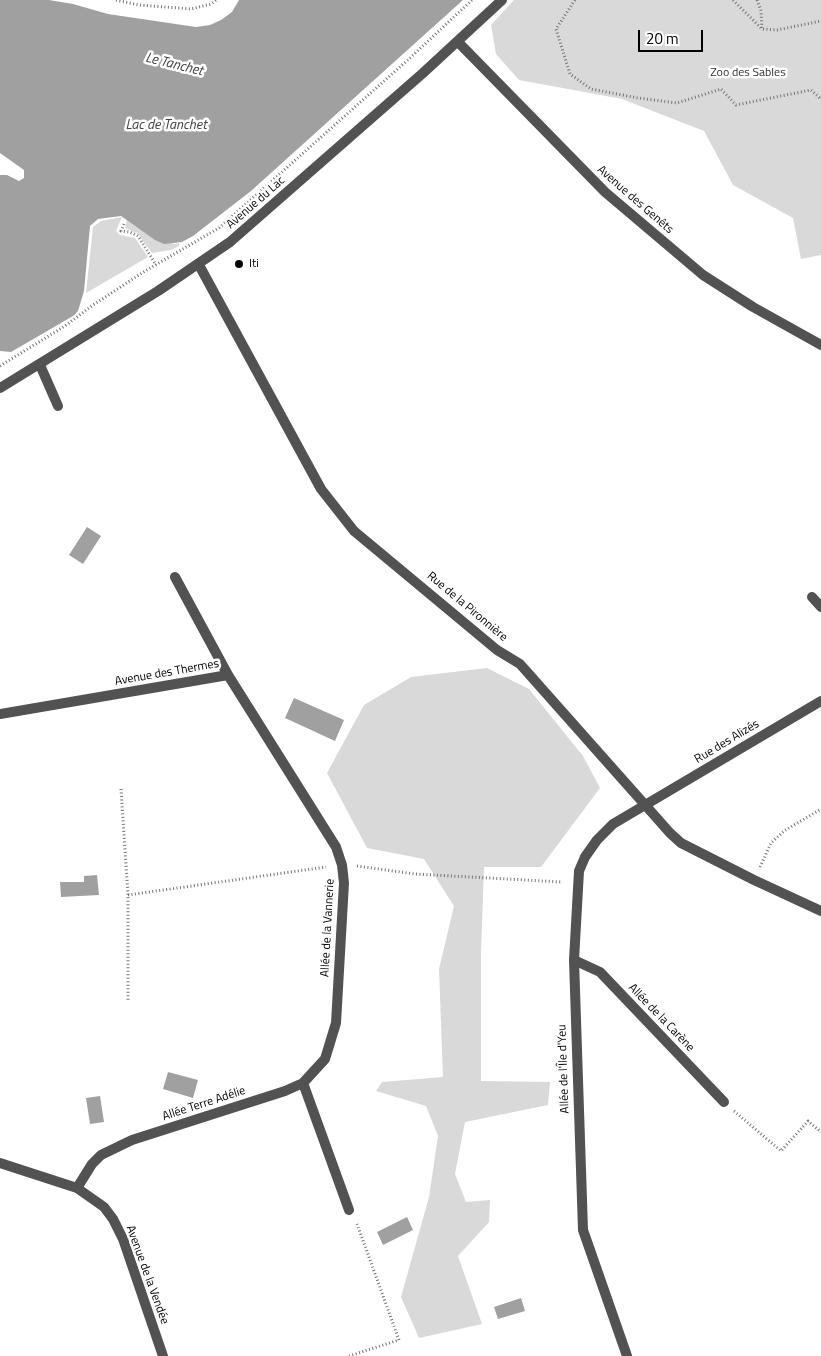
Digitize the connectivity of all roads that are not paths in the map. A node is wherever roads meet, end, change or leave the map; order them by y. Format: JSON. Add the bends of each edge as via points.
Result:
{"nodes":[{"id":1,"x":502,"y":0,"type":"edge"},
{"id":2,"x":458,"y":42,"type":"junction"},
{"id":3,"x":199,"y":265,"type":"junction"},
{"id":4,"x":821,"y":345,"type":"edge"},
{"id":5,"x":40,"y":365,"type":"junction"},
{"id":6,"x":0,"y":388,"type":"edge"},
{"id":7,"x":58,"y":406,"type":"dead end"},
{"id":8,"x":175,"y":577,"type":"dead end"},
{"id":9,"x":812,"y":597,"type":"dead end"},
{"id":10,"x":821,"y":607,"type":"edge"},
{"id":11,"x":228,"y":675,"type":"junction"},
{"id":12,"x":821,"y":701,"type":"edge"},
{"id":13,"x":0,"y":714,"type":"edge"},
{"id":14,"x":646,"y":804,"type":"junction"},
{"id":15,"x":821,"y":911,"type":"edge"},
{"id":16,"x":574,"y":960,"type":"junction"},
{"id":17,"x":303,"y":1083,"type":"junction"},
{"id":18,"x":724,"y":1102,"type":"road end"},
{"id":19,"x":0,"y":1164,"type":"edge"},
{"id":20,"x":78,"y":1188,"type":"junction"},
{"id":21,"x":349,"y":1210,"type":"road end"},
{"id":22,"x":163,"y":1356,"type":"edge"},
{"id":23,"x":627,"y":1356,"type":"edge"}],
"edges":[{"from":1,"to":2,"type":"street","name":"Avenue du Lac"},
{"from":2,"to":3,"type":"street","name":"Avenue du Lac","via":[[230,242]]},
{"from":2,"to":4,"type":"street","name":"Avenue des Genêts","via":[[605,192],[703,275]]},
{"from":3,"to":5,"type":"street","name":"Avenue du Lac"},
{"from":3,"to":14,"type":"street","name":"Rue de la Pironnière","via":[[321,489],[354,531],[497,650],[520,664]]},
{"from":5,"to":6,"type":"street","name":"Avenue du Lac"},
{"from":5,"to":7,"type":"street"},
{"from":8,"to":11,"type":"street","name":"Avenue des Thermes"},
{"from":9,"to":10,"type":"street"},
{"from":11,"to":13,"type":"street","name":"Avenue des Thermes"},
{"from":11,"to":17,"type":"street","name":"Allée de la Vannerie","via":[[336,847],[342,865],[344,883],[336,1023],[325,1059]]},
{"from":12,"to":14,"type":"street","name":"Rue des Alizés"},
{"from":14,"to":15,"type":"street","name":"Rue de la Pironnière","via":[[681,843]]},
{"from":14,"to":16,"type":"street","name":"Allée de l'Île d'Yeu","via":[[613,824],[585,857],[577,883]]},
{"from":16,"to":18,"type":"street","name":"Allée de la Carène","via":[[600,972]]},
{"from":16,"to":23,"type":"street","name":"Allée de l'Île d'Yeu","via":[[583,1230]]},
{"from":17,"to":20,"type":"street","name":"Allée Terre Adélie","via":[[132,1140],[101,1155]]},
{"from":17,"to":21,"type":"street"},
{"from":19,"to":20,"type":"street"},
{"from":20,"to":22,"type":"street","name":"Avenue de la Vendée","via":[[104,1207],[117,1226]]}]}
